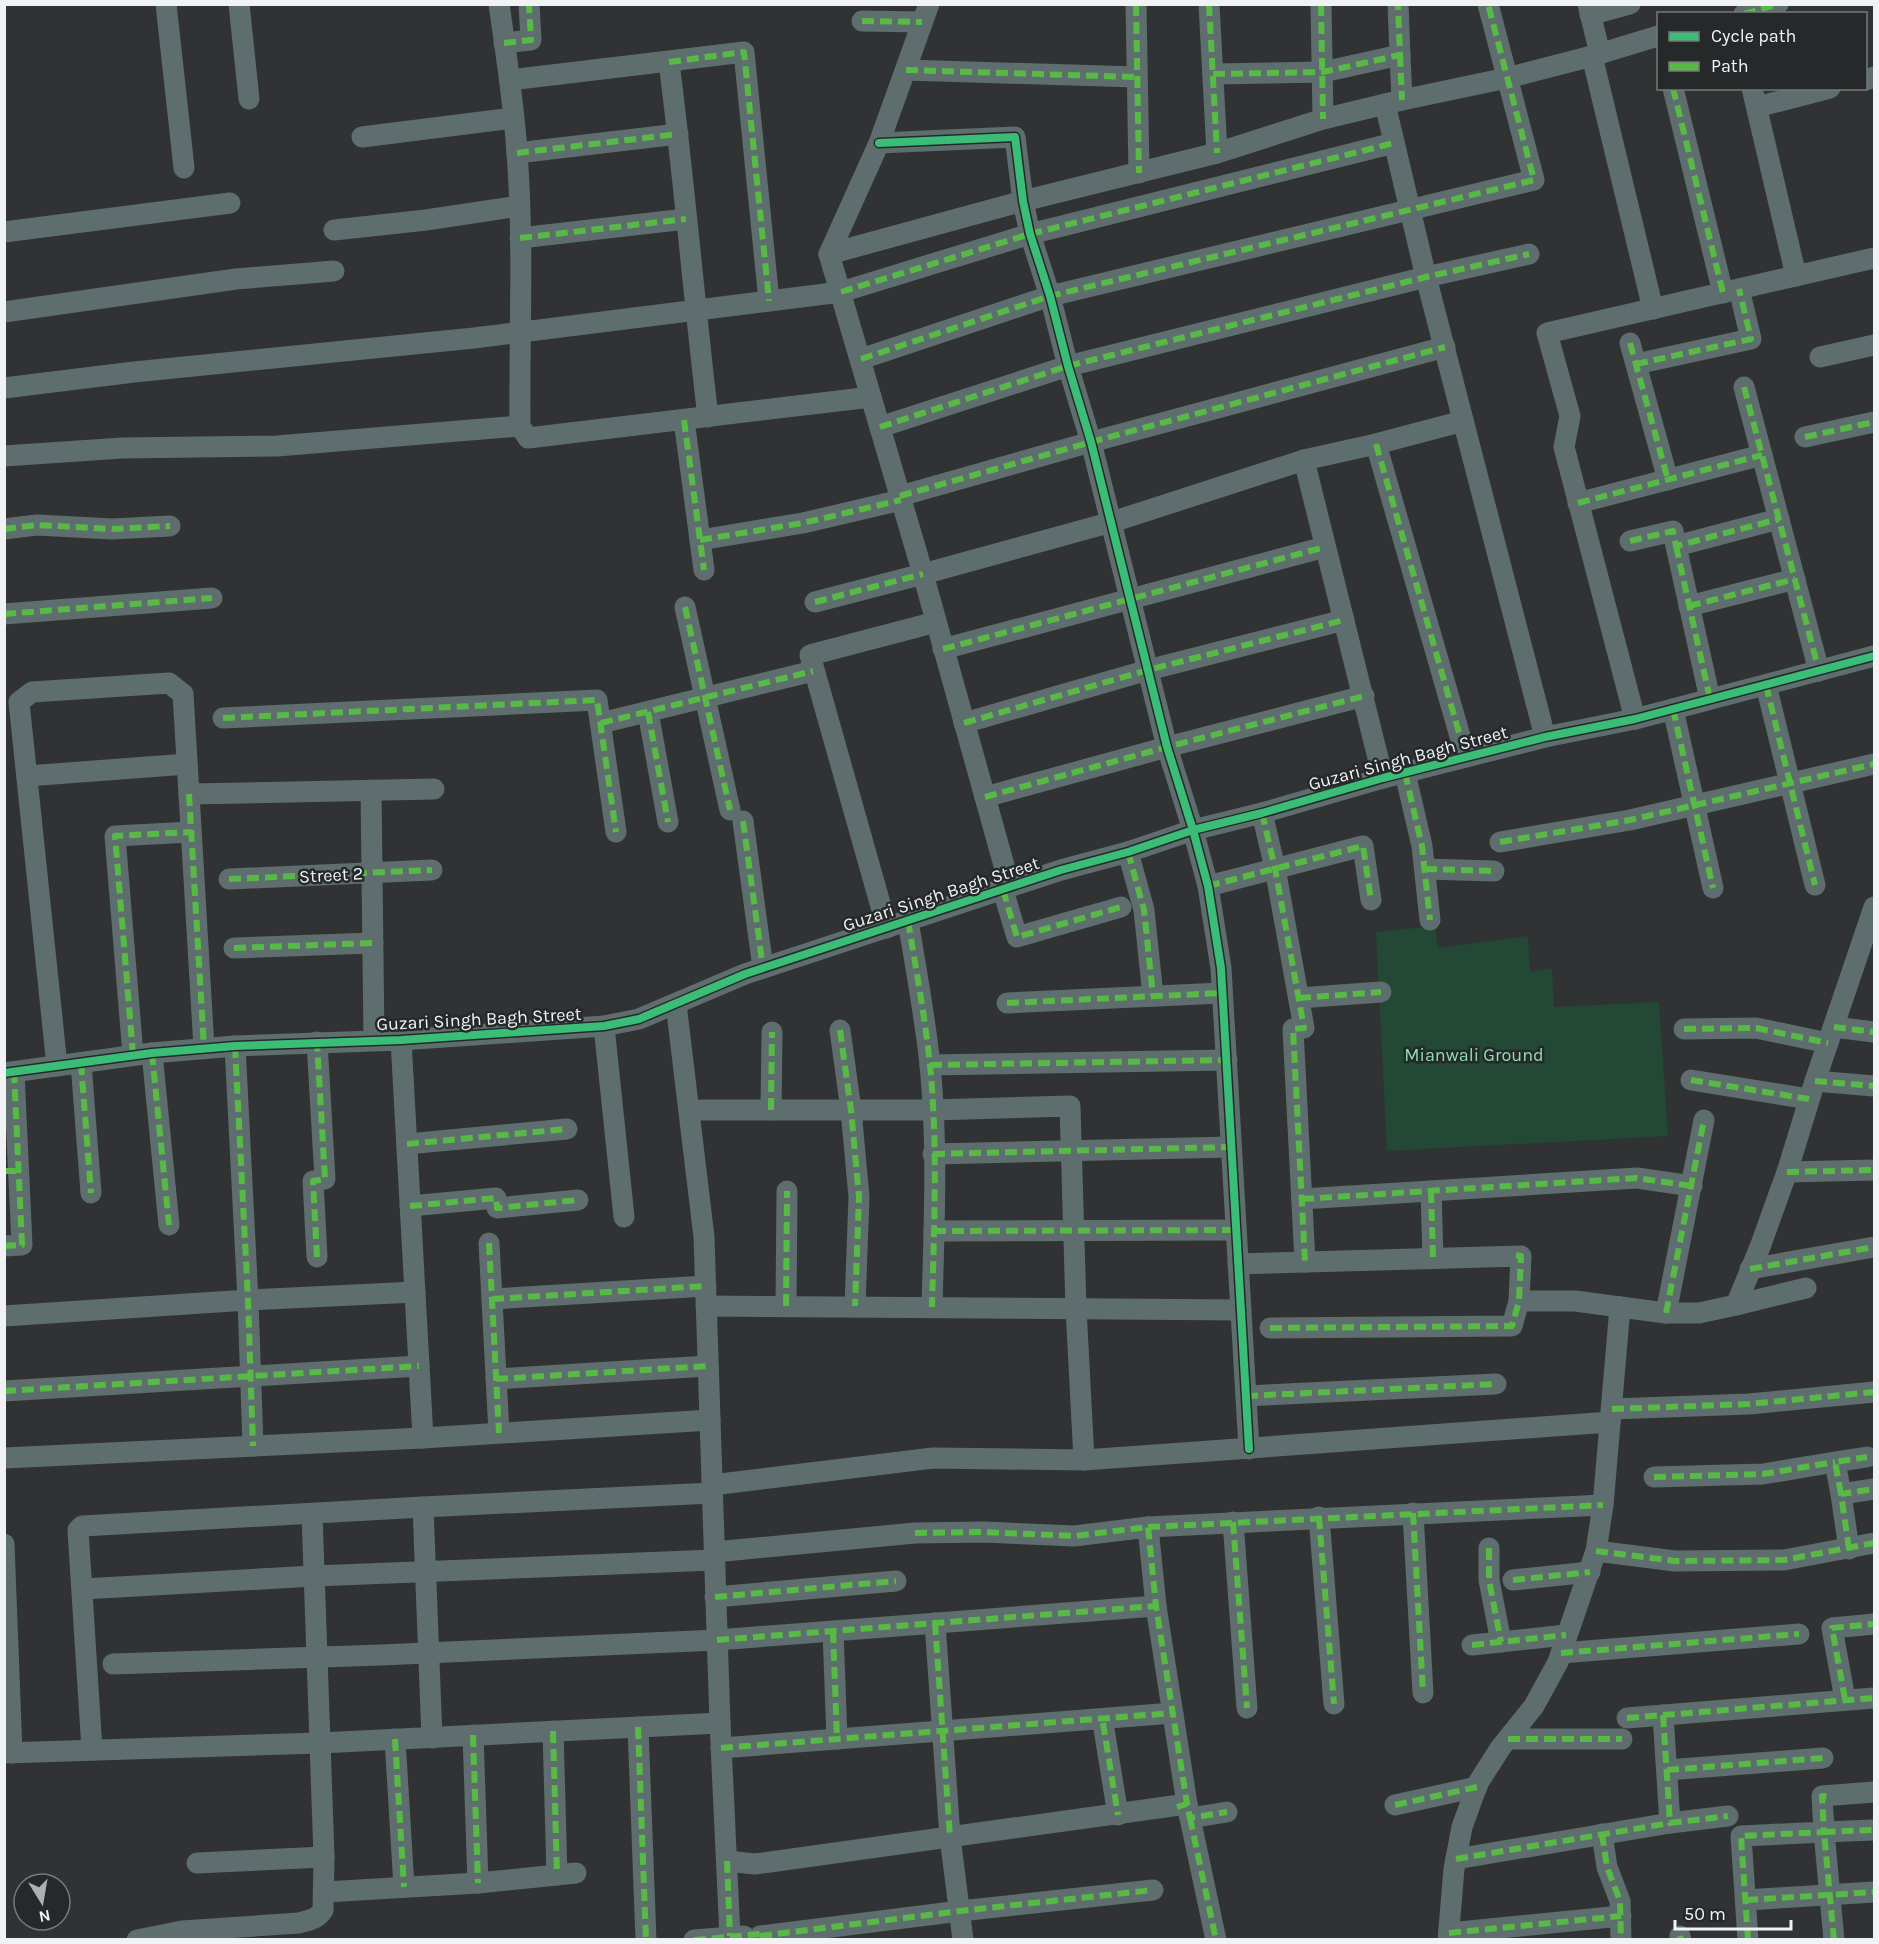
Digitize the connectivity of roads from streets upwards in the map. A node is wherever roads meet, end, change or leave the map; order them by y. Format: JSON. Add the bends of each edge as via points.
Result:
{"nodes":[{"id":1,"x":166,"y":4,"type":"edge"},
{"id":2,"x":238,"y":4,"type":"edge"},
{"id":3,"x":499,"y":4,"type":"edge"},
{"id":4,"x":529,"y":4,"type":"edge"},
{"id":5,"x":1136,"y":4,"type":"edge"},
{"id":6,"x":1209,"y":4,"type":"edge"},
{"id":7,"x":1321,"y":4,"type":"edge"},
{"id":8,"x":1398,"y":4,"type":"edge"},
{"id":9,"x":1488,"y":4,"type":"edge"},
{"id":10,"x":1630,"y":4,"type":"edge"},
{"id":11,"x":1778,"y":4,"type":"edge"},
{"id":12,"x":1589,"y":10,"type":"edge"},
{"id":13,"x":1751,"y":12,"type":"edge"},
{"id":14,"x":925,"y":13,"type":"edge"},
{"id":15,"x":862,"y":21,"type":"dead end"},
{"id":16,"x":1657,"y":37,"type":"edge"},
{"id":17,"x":504,"y":43,"type":"junction"},
{"id":18,"x":1400,"y":55,"type":"junction"},
{"id":19,"x":1596,"y":55,"type":"junction"},
{"id":20,"x":669,"y":62,"type":"junction"},
{"id":21,"x":906,"y":70,"type":"junction"},
{"id":22,"x":1323,"y":72,"type":"junction"},
{"id":23,"x":1213,"y":74,"type":"junction"},
{"id":24,"x":1136,"y":77,"type":"junction"},
{"id":25,"x":1507,"y":78,"type":"junction"},
{"id":26,"x":510,"y":80,"type":"junction"},
{"id":27,"x":1674,"y":90,"type":"edge"},
{"id":28,"x":1815,"y":90,"type":"edge"},
{"id":29,"x":1754,"y":98,"type":"edge"},
{"id":30,"x":249,"y":99,"type":"dead end"},
{"id":31,"x":1394,"y":102,"type":"junction"},
{"id":32,"x":513,"y":118,"type":"junction"},
{"id":33,"x":1323,"y":119,"type":"junction"},
{"id":34,"x":678,"y":134,"type":"junction"},
{"id":35,"x":362,"y":137,"type":"dead end"},
{"id":36,"x":879,"y":143,"type":"junction"},
{"id":37,"x":1394,"y":143,"type":"junction"},
{"id":38,"x":517,"y":153,"type":"junction"},
{"id":39,"x":1217,"y":153,"type":"junction"},
{"id":40,"x":184,"y":168,"type":"dead end"},
{"id":41,"x":1139,"y":173,"type":"junction"},
{"id":42,"x":1023,"y":201,"type":"junction"},
{"id":43,"x":230,"y":203,"type":"dead end"},
{"id":44,"x":519,"y":206,"type":"junction"},
{"id":45,"x":1410,"y":209,"type":"junction"},
{"id":46,"x":686,"y":219,"type":"junction"},
{"id":47,"x":334,"y":230,"type":"dead end"},
{"id":48,"x":4,"y":232,"type":"edge"},
{"id":49,"x":1030,"y":234,"type":"junction"},
{"id":50,"x":520,"y":238,"type":"junction"},
{"id":51,"x":829,"y":254,"type":"junction"},
{"id":52,"x":1529,"y":254,"type":"dead end"},
{"id":53,"x":1875,"y":258,"type":"edge"},
{"id":54,"x":334,"y":271,"type":"dead end"},
{"id":55,"x":1796,"y":276,"type":"junction"},
{"id":56,"x":1426,"y":277,"type":"junction"},
{"id":57,"x":1731,"y":291,"type":"junction"},
{"id":58,"x":841,"y":292,"type":"junction"},
{"id":59,"x":1050,"y":296,"type":"junction"},
{"id":60,"x":768,"y":301,"type":"junction"},
{"id":61,"x":1653,"y":309,"type":"junction"},
{"id":62,"x":695,"y":310,"type":"junction"},
{"id":63,"x":4,"y":312,"type":"edge"},
{"id":64,"x":519,"y":332,"type":"junction"},
{"id":65,"x":1630,"y":343,"type":"dead end"},
{"id":66,"x":1875,"y":345,"type":"edge"},
{"id":67,"x":1445,"y":347,"type":"junction"},
{"id":68,"x":1820,"y":357,"type":"dead end"},
{"id":69,"x":861,"y":359,"type":"junction"},
{"id":70,"x":1636,"y":364,"type":"junction"},
{"id":71,"x":1068,"y":366,"type":"junction"},
{"id":72,"x":1744,"y":387,"type":"dead end"},
{"id":73,"x":4,"y":388,"type":"edge"},
{"id":74,"x":871,"y":397,"type":"junction"},
{"id":75,"x":708,"y":417,"type":"junction"},
{"id":76,"x":684,"y":420,"type":"junction"},
{"id":77,"x":1463,"y":421,"type":"junction"},
{"id":78,"x":1875,"y":422,"type":"edge"},
{"id":79,"x":520,"y":426,"type":"junction"},
{"id":80,"x":880,"y":427,"type":"junction"},
{"id":81,"x":1805,"y":437,"type":"dead end"},
{"id":82,"x":1090,"y":442,"type":"junction"},
{"id":83,"x":1376,"y":444,"type":"junction"},
{"id":84,"x":1762,"y":455,"type":"junction"},
{"id":85,"x":4,"y":456,"type":"edge"},
{"id":86,"x":1304,"y":460,"type":"junction"},
{"id":87,"x":1668,"y":480,"type":"junction"},
{"id":88,"x":901,"y":498,"type":"junction"},
{"id":89,"x":1578,"y":503,"type":"junction"},
{"id":90,"x":1779,"y":519,"type":"junction"},
{"id":91,"x":1112,"y":522,"type":"junction"},
{"id":92,"x":170,"y":525,"type":"dead end"},
{"id":93,"x":4,"y":529,"type":"edge"},
{"id":94,"x":700,"y":540,"type":"junction"},
{"id":95,"x":1630,"y":541,"type":"dead end"},
{"id":96,"x":1676,"y":546,"type":"junction"},
{"id":97,"x":1325,"y":547,"type":"junction"},
{"id":98,"x":704,"y":570,"type":"dead end"},
{"id":99,"x":923,"y":574,"type":"junction"},
{"id":100,"x":1795,"y":579,"type":"junction"},
{"id":101,"x":212,"y":598,"type":"dead end"},
{"id":102,"x":1129,"y":599,"type":"junction"},
{"id":103,"x":815,"y":602,"type":"dead end"},
{"id":104,"x":1689,"y":606,"type":"junction"},
{"id":105,"x":685,"y":607,"type":"dead end"},
{"id":106,"x":4,"y":614,"type":"edge"},
{"id":107,"x":1344,"y":620,"type":"junction"},
{"id":108,"x":936,"y":622,"type":"junction"},
{"id":109,"x":943,"y":648,"type":"junction"},
{"id":110,"x":1875,"y":656,"type":"edge"},
{"id":111,"x":1148,"y":670,"type":"junction"},
{"id":112,"x":813,"y":671,"type":"junction"},
{"id":113,"x":1820,"y":671,"type":"junction"},
{"id":114,"x":1766,"y":685,"type":"junction"},
{"id":115,"x":1364,"y":696,"type":"junction"},
{"id":116,"x":706,"y":698,"type":"junction"},
{"id":117,"x":1710,"y":699,"type":"junction"},
{"id":118,"x":1672,"y":709,"type":"junction"},
{"id":119,"x":648,"y":712,"type":"junction"},
{"id":120,"x":223,"y":718,"type":"dead end"},
{"id":121,"x":1635,"y":719,"type":"junction"},
{"id":122,"x":601,"y":723,"type":"junction"},
{"id":123,"x":964,"y":723,"type":"junction"},
{"id":124,"x":1545,"y":737,"type":"junction"},
{"id":125,"x":1167,"y":747,"type":"junction"},
{"id":126,"x":1466,"y":757,"type":"junction"},
{"id":127,"x":187,"y":764,"type":"junction"},
{"id":128,"x":1875,"y":764,"type":"edge"},
{"id":129,"x":1405,"y":773,"type":"junction"},
{"id":130,"x":27,"y":776,"type":"junction"},
{"id":131,"x":1383,"y":778,"type":"junction"},
{"id":132,"x":1790,"y":783,"type":"junction"},
{"id":133,"x":435,"y":789,"type":"dead end"},
{"id":134,"x":370,"y":790,"type":"junction"},
{"id":135,"x":189,"y":794,"type":"junction"},
{"id":136,"x":985,"y":797,"type":"junction"},
{"id":137,"x":1694,"y":804,"type":"junction"},
{"id":138,"x":1262,"y":813,"type":"junction"},
{"id":139,"x":668,"y":822,"type":"dead end"},
{"id":140,"x":1193,"y":830,"type":"junction"},
{"id":141,"x":191,"y":832,"type":"junction"},
{"id":142,"x":616,"y":832,"type":"dead end"},
{"id":143,"x":1500,"y":842,"type":"dead end"},
{"id":144,"x":1128,"y":852,"type":"junction"},
{"id":145,"x":1275,"y":868,"type":"junction"},
{"id":146,"x":1425,"y":868,"type":"junction"},
{"id":147,"x":432,"y":870,"type":"dead end"},
{"id":148,"x":1494,"y":871,"type":"dead end"},
{"id":149,"x":372,"y":873,"type":"junction"},
{"id":150,"x":229,"y":879,"type":"dead end"},
{"id":151,"x":1815,"y":885,"type":"dead end"},
{"id":152,"x":1208,"y":886,"type":"junction"},
{"id":153,"x":1006,"y":888,"type":"junction"},
{"id":154,"x":1713,"y":888,"type":"dead end"},
{"id":155,"x":1371,"y":900,"type":"dead end"},
{"id":156,"x":1120,"y":907,"type":"dead end"},
{"id":157,"x":1875,"y":908,"type":"edge"},
{"id":158,"x":1430,"y":920,"type":"dead end"},
{"id":159,"x":908,"y":921,"type":"junction"},
{"id":160,"x":886,"y":928,"type":"junction"},
{"id":161,"x":373,"y":943,"type":"junction"},
{"id":162,"x":1869,"y":947,"type":"edge"},
{"id":163,"x":234,"y":948,"type":"dead end"},
{"id":164,"x":763,"y":968,"type":"junction"},
{"id":165,"x":1381,"y":992,"type":"dead end"},
{"id":166,"x":1222,"y":993,"type":"junction"},
{"id":167,"x":1153,"y":996,"type":"junction"},
{"id":168,"x":1299,"y":998,"type":"junction"},
{"id":169,"x":1007,"y":1002,"type":"dead end"},
{"id":170,"x":676,"y":1004,"type":"junction"},
{"id":171,"x":604,"y":1026,"type":"junction"},
{"id":172,"x":1684,"y":1029,"type":"dead end"},
{"id":173,"x":840,"y":1030,"type":"dead end"},
{"id":174,"x":772,"y":1032,"type":"dead end"},
{"id":175,"x":1875,"y":1032,"type":"edge"},
{"id":176,"x":1831,"y":1035,"type":"junction"},
{"id":177,"x":374,"y":1040,"type":"junction"},
{"id":178,"x":401,"y":1040,"type":"junction"},
{"id":179,"x":317,"y":1042,"type":"junction"},
{"id":180,"x":235,"y":1046,"type":"junction"},
{"id":181,"x":204,"y":1048,"type":"junction"},
{"id":182,"x":142,"y":1054,"type":"junction"},
{"id":183,"x":1227,"y":1060,"type":"junction"},
{"id":184,"x":81,"y":1063,"type":"junction"},
{"id":185,"x":930,"y":1065,"type":"junction"},
{"id":186,"x":57,"y":1066,"type":"junction"},
{"id":187,"x":9,"y":1073,"type":"edge"},
{"id":188,"x":1691,"y":1080,"type":"dead end"},
{"id":189,"x":1875,"y":1086,"type":"edge"},
{"id":190,"x":1812,"y":1090,"type":"junction"},
{"id":191,"x":689,"y":1110,"type":"junction"},
{"id":192,"x":771,"y":1110,"type":"junction"},
{"id":193,"x":851,"y":1110,"type":"junction"},
{"id":194,"x":933,"y":1110,"type":"junction"},
{"id":195,"x":1704,"y":1120,"type":"dead end"},
{"id":196,"x":567,"y":1130,"type":"dead end"},
{"id":197,"x":407,"y":1144,"type":"junction"},
{"id":198,"x":1231,"y":1147,"type":"junction"},
{"id":199,"x":1071,"y":1150,"type":"junction"},
{"id":200,"x":933,"y":1154,"type":"junction"},
{"id":201,"x":1875,"y":1170,"type":"edge"},
{"id":202,"x":12,"y":1171,"type":"edge"},
{"id":203,"x":1786,"y":1172,"type":"junction"},
{"id":204,"x":1692,"y":1186,"type":"junction"},
{"id":205,"x":787,"y":1191,"type":"dead end"},
{"id":206,"x":1431,"y":1191,"type":"junction"},
{"id":207,"x":92,"y":1193,"type":"dead end"},
{"id":208,"x":1302,"y":1199,"type":"junction"},
{"id":209,"x":578,"y":1200,"type":"dead end"},
{"id":210,"x":410,"y":1206,"type":"junction"},
{"id":211,"x":624,"y":1217,"type":"dead end"},
{"id":212,"x":169,"y":1225,"type":"dead end"},
{"id":213,"x":1074,"y":1230,"type":"junction"},
{"id":214,"x":1236,"y":1230,"type":"junction"},
{"id":215,"x":934,"y":1231,"type":"junction"},
{"id":216,"x":489,"y":1243,"type":"dead end"},
{"id":217,"x":4,"y":1246,"type":"edge"},
{"id":218,"x":1875,"y":1247,"type":"edge"},
{"id":219,"x":317,"y":1257,"type":"dead end"},
{"id":220,"x":1432,"y":1258,"type":"junction"},
{"id":221,"x":1305,"y":1262,"type":"junction"},
{"id":222,"x":1238,"y":1264,"type":"junction"},
{"id":223,"x":1750,"y":1269,"type":"junction"},
{"id":224,"x":1806,"y":1288,"type":"dead end"},
{"id":225,"x":415,"y":1293,"type":"junction"},
{"id":226,"x":706,"y":1296,"type":"junction"},
{"id":227,"x":492,"y":1299,"type":"junction"},
{"id":228,"x":248,"y":1300,"type":"junction"},
{"id":229,"x":1519,"y":1301,"type":"junction"},
{"id":230,"x":1736,"y":1305,"type":"junction"},
{"id":231,"x":786,"y":1306,"type":"junction"},
{"id":232,"x":855,"y":1306,"type":"junction"},
{"id":233,"x":932,"y":1307,"type":"junction"},
{"id":234,"x":1620,"y":1307,"type":"junction"},
{"id":235,"x":1076,"y":1308,"type":"junction"},
{"id":236,"x":1241,"y":1310,"type":"junction"},
{"id":237,"x":1666,"y":1313,"type":"junction"},
{"id":238,"x":4,"y":1316,"type":"edge"},
{"id":239,"x":1270,"y":1328,"type":"dead end"},
{"id":240,"x":419,"y":1366,"type":"junction"},
{"id":241,"x":708,"y":1366,"type":"junction"},
{"id":242,"x":250,"y":1376,"type":"junction"},
{"id":243,"x":496,"y":1379,"type":"junction"},
{"id":244,"x":1496,"y":1384,"type":"dead end"},
{"id":245,"x":4,"y":1390,"type":"edge"},
{"id":246,"x":1875,"y":1392,"type":"edge"},
{"id":247,"x":1246,"y":1396,"type":"junction"},
{"id":248,"x":1611,"y":1416,"type":"junction"},
{"id":249,"x":711,"y":1420,"type":"junction"},
{"id":250,"x":499,"y":1433,"type":"junction"},
{"id":251,"x":423,"y":1438,"type":"junction"},
{"id":252,"x":253,"y":1446,"type":"junction"},
{"id":253,"x":1250,"y":1449,"type":"junction"},
{"id":254,"x":1867,"y":1457,"type":"dead end"},
{"id":255,"x":4,"y":1458,"type":"edge"},
{"id":256,"x":1084,"y":1460,"type":"junction"},
{"id":257,"x":1835,"y":1462,"type":"junction"},
{"id":258,"x":1654,"y":1478,"type":"dead end"},
{"id":259,"x":712,"y":1489,"type":"junction"},
{"id":260,"x":1875,"y":1490,"type":"edge"},
{"id":261,"x":1841,"y":1494,"type":"junction"},
{"id":262,"x":1603,"y":1505,"type":"junction"},
{"id":263,"x":423,"y":1506,"type":"junction"},
{"id":264,"x":1413,"y":1513,"type":"junction"},
{"id":265,"x":312,"y":1514,"type":"junction"},
{"id":266,"x":1319,"y":1517,"type":"junction"},
{"id":267,"x":1233,"y":1522,"type":"junction"},
{"id":268,"x":1148,"y":1527,"type":"junction"},
{"id":269,"x":1875,"y":1543,"type":"edge"},
{"id":270,"x":4,"y":1544,"type":"edge"},
{"id":271,"x":1489,"y":1548,"type":"dead end"},
{"id":272,"x":1849,"y":1549,"type":"junction"},
{"id":273,"x":1596,"y":1551,"type":"junction"},
{"id":274,"x":714,"y":1556,"type":"junction"},
{"id":275,"x":425,"y":1572,"type":"junction"},
{"id":276,"x":1590,"y":1572,"type":"junction"},
{"id":277,"x":314,"y":1576,"type":"junction"},
{"id":278,"x":1513,"y":1580,"type":"dead end"},
{"id":279,"x":896,"y":1581,"type":"dead end"},
{"id":280,"x":83,"y":1589,"type":"junction"},
{"id":281,"x":715,"y":1597,"type":"junction"},
{"id":282,"x":1156,"y":1606,"type":"junction"},
{"id":283,"x":935,"y":1623,"type":"junction"},
{"id":284,"x":1875,"y":1624,"type":"edge"},
{"id":285,"x":833,"y":1630,"type":"junction"},
{"id":286,"x":1799,"y":1634,"type":"dead end"},
{"id":287,"x":717,"y":1640,"type":"junction"},
{"id":288,"x":1501,"y":1642,"type":"junction"},
{"id":289,"x":1564,"y":1644,"type":"junction"},
{"id":290,"x":1472,"y":1645,"type":"dead end"},
{"id":291,"x":428,"y":1653,"type":"junction"},
{"id":292,"x":317,"y":1657,"type":"junction"},
{"id":293,"x":113,"y":1664,"type":"dead end"},
{"id":294,"x":1423,"y":1693,"type":"dead end"},
{"id":295,"x":1875,"y":1698,"type":"edge"},
{"id":296,"x":1845,"y":1699,"type":"junction"},
{"id":297,"x":1334,"y":1704,"type":"dead end"},
{"id":298,"x":1247,"y":1708,"type":"dead end"},
{"id":299,"x":1173,"y":1713,"type":"junction"},
{"id":300,"x":1663,"y":1715,"type":"junction"},
{"id":301,"x":1627,"y":1718,"type":"dead end"},
{"id":302,"x":720,"y":1723,"type":"junction"},
{"id":303,"x":1103,"y":1724,"type":"dead end"},
{"id":304,"x":638,"y":1727,"type":"junction"},
{"id":305,"x":943,"y":1730,"type":"junction"},
{"id":306,"x":554,"y":1731,"type":"junction"},
{"id":307,"x":473,"y":1735,"type":"junction"},
{"id":308,"x":432,"y":1738,"type":"junction"},
{"id":309,"x":1508,"y":1738,"type":"junction"},
{"id":310,"x":395,"y":1739,"type":"junction"},
{"id":311,"x":837,"y":1739,"type":"junction"},
{"id":312,"x":1622,"y":1739,"type":"dead end"},
{"id":313,"x":320,"y":1743,"type":"junction"},
{"id":314,"x":721,"y":1748,"type":"junction"},
{"id":315,"x":92,"y":1750,"type":"junction"},
{"id":316,"x":8,"y":1753,"type":"edge"},
{"id":317,"x":1823,"y":1758,"type":"dead end"},
{"id":318,"x":1666,"y":1770,"type":"junction"},
{"id":319,"x":1477,"y":1787,"type":"junction"},
{"id":320,"x":1875,"y":1792,"type":"edge"},
{"id":321,"x":1395,"y":1805,"type":"dead end"},
{"id":322,"x":1188,"y":1811,"type":"junction"},
{"id":323,"x":1227,"y":1812,"type":"dead end"},
{"id":324,"x":1118,"y":1815,"type":"junction"},
{"id":325,"x":1728,"y":1816,"type":"dead end"},
{"id":326,"x":1670,"y":1823,"type":"junction"},
{"id":327,"x":1875,"y":1830,"type":"edge"},
{"id":328,"x":1824,"y":1832,"type":"junction"},
{"id":329,"x":1602,"y":1834,"type":"junction"},
{"id":330,"x":950,"y":1837,"type":"junction"},
{"id":331,"x":324,"y":1857,"type":"junction"},
{"id":332,"x":1456,"y":1859,"type":"junction"},
{"id":333,"x":727,"y":1862,"type":"junction"},
{"id":334,"x":197,"y":1863,"type":"dead end"},
{"id":335,"x":478,"y":1883,"type":"junction"},
{"id":336,"x":405,"y":1887,"type":"junction"},
{"id":337,"x":1152,"y":1890,"type":"dead end"},
{"id":338,"x":325,"y":1892,"type":"junction"},
{"id":339,"x":1875,"y":1892,"type":"edge"},
{"id":340,"x":1830,"y":1895,"type":"junction"},
{"id":341,"x":1746,"y":1900,"type":"junction"},
{"id":342,"x":960,"y":1911,"type":"junction"},
{"id":343,"x":1621,"y":1916,"type":"junction"},
{"id":344,"x":299,"y":1931,"type":"edge"},
{"id":345,"x":730,"y":1936,"type":"junction"},
{"id":346,"x":1449,"y":1936,"type":"edge"},
{"id":347,"x":761,"y":1938,"type":"edge"},
{"id":348,"x":137,"y":1940,"type":"edge"},
{"id":349,"x":646,"y":1940,"type":"edge"},
{"id":350,"x":694,"y":1940,"type":"edge"},
{"id":351,"x":963,"y":1940,"type":"edge"},
{"id":352,"x":1216,"y":1940,"type":"edge"},
{"id":353,"x":1621,"y":1940,"type":"edge"},
{"id":354,"x":1748,"y":1940,"type":"edge"},
{"id":355,"x":1834,"y":1940,"type":"edge"}],
"edges":[{"from":1,"to":40,"type":"street"},
{"from":2,"to":30,"type":"street"},
{"from":3,"to":17,"type":"street"},
{"from":4,"to":17,"type":"street","via":[[531,40]]},
{"from":5,"to":24,"type":"street"},
{"from":6,"to":23,"type":"street"},
{"from":7,"to":22,"type":"street"},
{"from":8,"to":18,"type":"street"},
{"from":9,"to":25,"type":"street"},
{"from":10,"to":12,"type":"street"},
{"from":11,"to":13,"type":"street"},
{"from":12,"to":19,"type":"street"},
{"from":14,"to":15,"type":"street"},
{"from":14,"to":21,"type":"street"},
{"from":16,"to":19,"type":"street"},
{"from":17,"to":26,"type":"street"},
{"from":18,"to":22,"type":"street"},
{"from":18,"to":31,"type":"street"},
{"from":19,"to":25,"type":"street"},
{"from":19,"to":61,"type":"street"},
{"from":20,"to":26,"type":"street"},
{"from":20,"to":34,"type":"street"},
{"from":20,"to":60,"type":"street","via":[[744,52]]},
{"from":21,"to":24,"type":"street"},
{"from":21,"to":36,"type":"street"},
{"from":22,"to":23,"type":"street"},
{"from":22,"to":33,"type":"street"},
{"from":23,"to":39,"type":"street"},
{"from":24,"to":41,"type":"street"},
{"from":25,"to":31,"type":"street"},
{"from":25,"to":45,"type":"street","via":[[1534,180]]},
{"from":26,"to":32,"type":"street"},
{"from":27,"to":57,"type":"street"},
{"from":28,"to":29,"type":"street"},
{"from":29,"to":55,"type":"street"},
{"from":31,"to":33,"type":"street"},
{"from":31,"to":37,"type":"street"},
{"from":32,"to":35,"type":"street"},
{"from":32,"to":38,"type":"street"},
{"from":33,"to":39,"type":"street"},
{"from":34,"to":38,"type":"street"},
{"from":34,"to":46,"type":"street"},
{"from":36,"to":42,"type":"street","via":[[1015,137]]},
{"from":36,"to":51,"type":"street"},
{"from":37,"to":45,"type":"street"},
{"from":37,"to":49,"type":"street"},
{"from":38,"to":44,"type":"street"},
{"from":39,"to":41,"type":"street"},
{"from":41,"to":42,"type":"street"},
{"from":42,"to":49,"type":"street"},
{"from":42,"to":51,"type":"street"},
{"from":43,"to":48,"type":"street"},
{"from":44,"to":47,"type":"street"},
{"from":44,"to":50,"type":"street"},
{"from":45,"to":56,"type":"street"},
{"from":45,"to":59,"type":"street"},
{"from":46,"to":50,"type":"street"},
{"from":46,"to":62,"type":"street"},
{"from":49,"to":58,"type":"street"},
{"from":49,"to":59,"type":"street"},
{"from":50,"to":64,"type":"street"},
{"from":51,"to":58,"type":"street"},
{"from":52,"to":56,"type":"street"},
{"from":53,"to":55,"type":"street"},
{"from":54,"to":63,"type":"street","via":[[236,279]]},
{"from":55,"to":57,"type":"street"},
{"from":56,"to":67,"type":"street"},
{"from":56,"to":71,"type":"street"},
{"from":57,"to":61,"type":"street"},
{"from":57,"to":70,"type":"street","via":[[1751,339]]},
{"from":58,"to":60,"type":"street"},
{"from":58,"to":69,"type":"street"},
{"from":59,"to":69,"type":"street"},
{"from":59,"to":71,"type":"street"},
{"from":60,"to":62,"type":"street"},
{"from":61,"to":89,"type":"street","via":[[1547,333],[1570,416],[1564,447]]},
{"from":62,"to":64,"type":"street"},
{"from":62,"to":75,"type":"street"},
{"from":64,"to":73,"type":"street"},
{"from":64,"to":79,"type":"street"},
{"from":65,"to":70,"type":"street"},
{"from":66,"to":68,"type":"street"},
{"from":67,"to":77,"type":"street"},
{"from":67,"to":82,"type":"street"},
{"from":69,"to":74,"type":"street"},
{"from":70,"to":87,"type":"street"},
{"from":71,"to":80,"type":"street"},
{"from":71,"to":82,"type":"street"},
{"from":72,"to":84,"type":"street"},
{"from":74,"to":75,"type":"street"},
{"from":74,"to":80,"type":"street"},
{"from":75,"to":76,"type":"street"},
{"from":76,"to":79,"type":"street","via":[[528,438]]},
{"from":76,"to":94,"type":"street"},
{"from":77,"to":83,"type":"street"},
{"from":77,"to":124,"type":"street"},
{"from":78,"to":81,"type":"street"},
{"from":79,"to":85,"type":"street","via":[[277,446],[122,448]]},
{"from":80,"to":88,"type":"street"},
{"from":82,"to":88,"type":"street"},
{"from":82,"to":91,"type":"street"},
{"from":83,"to":86,"type":"street"},
{"from":83,"to":126,"type":"street"},
{"from":84,"to":87,"type":"street"},
{"from":84,"to":90,"type":"street"},
{"from":86,"to":91,"type":"street"},
{"from":86,"to":97,"type":"street"},
{"from":87,"to":89,"type":"street"},
{"from":88,"to":94,"type":"street","via":[[803,523]]},
{"from":88,"to":99,"type":"street"},
{"from":89,"to":121,"type":"street"},
{"from":90,"to":96,"type":"street"},
{"from":90,"to":100,"type":"street"},
{"from":91,"to":99,"type":"street"},
{"from":91,"to":102,"type":"street"},
{"from":92,"to":93,"type":"street","via":[[112,529],[37,525]]},
{"from":94,"to":98,"type":"street"},
{"from":95,"to":96,"type":"street","via":[[1673,531]]},
{"from":96,"to":104,"type":"street"},
{"from":97,"to":102,"type":"street"},
{"from":97,"to":107,"type":"street"},
{"from":99,"to":103,"type":"street"},
{"from":99,"to":108,"type":"street"},
{"from":100,"to":104,"type":"street"},
{"from":100,"to":113,"type":"street"},
{"from":101,"to":106,"type":"street"},
{"from":102,"to":109,"type":"street"},
{"from":102,"to":111,"type":"street"},
{"from":104,"to":117,"type":"street"},
{"from":105,"to":116,"type":"street"},
{"from":107,"to":111,"type":"street"},
{"from":107,"to":115,"type":"street"},
{"from":108,"to":109,"type":"street"},
{"from":108,"to":112,"type":"street","via":[[811,654]]},
{"from":109,"to":123,"type":"street"},
{"from":110,"to":113,"type":"street","name":"Guzari Singh Bagh Street"},
{"from":111,"to":123,"type":"street"},
{"from":111,"to":125,"type":"street"},
{"from":112,"to":116,"type":"street"},
{"from":112,"to":160,"type":"street"},
{"from":113,"to":114,"type":"street","name":"Guzari Singh Bagh Street"},
{"from":114,"to":117,"type":"street","name":"Guzari Singh Bagh Street"},
{"from":114,"to":132,"type":"street"},
{"from":115,"to":125,"type":"street"},
{"from":115,"to":131,"type":"street"},
{"from":116,"to":119,"type":"street"},
{"from":116,"to":164,"type":"street","via":[[737,815]]},
{"from":117,"to":118,"type":"street","name":"Guzari Singh Bagh Street"},
{"from":118,"to":121,"type":"street","name":"Guzari Singh Bagh Street"},
{"from":118,"to":137,"type":"street"},
{"from":119,"to":122,"type":"street"},
{"from":119,"to":139,"type":"street"},
{"from":120,"to":122,"type":"street","via":[[597,700]]},
{"from":121,"to":124,"type":"street","name":"Guzari Singh Bagh Street"},
{"from":122,"to":142,"type":"street"},
{"from":123,"to":136,"type":"street"},
{"from":124,"to":126,"type":"street","name":"Guzari Singh Bagh Street"},
{"from":125,"to":136,"type":"street"},
{"from":125,"to":140,"type":"street"},
{"from":126,"to":129,"type":"street","name":"Guzari Singh Bagh Street"},
{"from":127,"to":130,"type":"street"},
{"from":127,"to":130,"type":"street","via":[[183,694],[169,683],[32,692],[19,702]]},
{"from":127,"to":135,"type":"street"},
{"from":128,"to":132,"type":"street"},
{"from":129,"to":131,"type":"street","name":"Guzari Singh Bagh Street"},
{"from":129,"to":146,"type":"street"},
{"from":130,"to":186,"type":"street"},
{"from":131,"to":138,"type":"street","name":"Guzari Singh Bagh Street"},
{"from":132,"to":137,"type":"street"},
{"from":132,"to":151,"type":"street"},
{"from":133,"to":134,"type":"street"},
{"from":134,"to":135,"type":"street"},
{"from":134,"to":149,"type":"street"},
{"from":135,"to":141,"type":"street"},
{"from":136,"to":153,"type":"street"},
{"from":137,"to":143,"type":"street","via":[[1630,820]]},
{"from":137,"to":154,"type":"street"},
{"from":138,"to":140,"type":"street","name":"Guzari Singh Bagh Street"},
{"from":138,"to":145,"type":"street"},
{"from":140,"to":144,"type":"street","name":"Guzari Singh Bagh Street"},
{"from":140,"to":152,"type":"street"},
{"from":141,"to":181,"type":"street"},
{"from":141,"to":182,"type":"street","via":[[115,836]]},
{"from":144,"to":153,"type":"street","name":"Guzari Singh Bagh Street"},
{"from":144,"to":167,"type":"street","via":[[1144,910]]},
{"from":145,"to":152,"type":"street"},
{"from":145,"to":155,"type":"street","via":[[1363,846]]},
{"from":145,"to":168,"type":"street"},
{"from":146,"to":148,"type":"street"},
{"from":146,"to":158,"type":"street"},
{"from":147,"to":149,"type":"street","name":"Street 2"},
{"from":149,"to":150,"type":"street","name":"Street 2"},
{"from":149,"to":161,"type":"street"},
{"from":152,"to":166,"type":"street"},
{"from":153,"to":156,"type":"street","via":[[1017,937]]},
{"from":153,"to":159,"type":"street","name":"Guzari Singh Bagh Street"},
{"from":157,"to":162,"type":"street"},
{"from":159,"to":160,"type":"street","name":"Guzari Singh Bagh Street"},
{"from":159,"to":185,"type":"street"},
{"from":160,"to":164,"type":"street","name":"Guzari Singh Bagh Street"},
{"from":161,"to":163,"type":"street"},
{"from":161,"to":177,"type":"street"},
{"from":162,"to":176,"type":"street"},
{"from":164,"to":170,"type":"street","name":"Guzari Singh Bagh Street"},
{"from":165,"to":168,"type":"street"},
{"from":166,"to":167,"type":"street"},
{"from":166,"to":183,"type":"street"},
{"from":167,"to":169,"type":"street"},
{"from":168,"to":208,"type":"street","via":[[1304,1028],[1293,1029]]},
{"from":170,"to":171,"type":"street","name":"Guzari Singh Bagh Street","via":[[639,1019]]},
{"from":170,"to":191,"type":"street"},
{"from":171,"to":178,"type":"street","name":"Guzari Singh Bagh Street"},
{"from":171,"to":211,"type":"street"},
{"from":172,"to":176,"type":"street","via":[[1756,1028]]},
{"from":173,"to":193,"type":"street"},
{"from":174,"to":192,"type":"street"},
{"from":175,"to":176,"type":"street"},
{"from":176,"to":190,"type":"street"},
{"from":177,"to":178,"type":"street","name":"Guzari Singh Bagh Street"},
{"from":177,"to":179,"type":"street","name":"Guzari Singh Bagh Street"},
{"from":178,"to":197,"type":"street"},
{"from":179,"to":180,"type":"street","name":"Guzari Singh Bagh Street"},
{"from":179,"to":219,"type":"street","via":[[325,1179],[313,1181]]},
{"from":180,"to":181,"type":"street","name":"Guzari Singh Bagh Street"},
{"from":180,"to":228,"type":"street"},
{"from":181,"to":182,"type":"street","name":"Guzari Singh Bagh Street"},
{"from":182,"to":184,"type":"street","name":"Guzari Singh Bagh Street"},
{"from":182,"to":212,"type":"street"},
{"from":183,"to":185,"type":"street"},
{"from":183,"to":198,"type":"street"},
{"from":184,"to":186,"type":"street","name":"Guzari Singh Bagh Street"},
{"from":184,"to":207,"type":"street"},
{"from":185,"to":194,"type":"street"},
{"from":186,"to":187,"type":"street","name":"Guzari Singh Bagh Street"},
{"from":187,"to":202,"type":"street"},
{"from":188,"to":190,"type":"street"},
{"from":189,"to":190,"type":"street"},
{"from":190,"to":203,"type":"street"},
{"from":191,"to":192,"type":"street"},
{"from":191,"to":226,"type":"street","via":[[704,1237]]},
{"from":192,"to":193,"type":"street"},
{"from":193,"to":194,"type":"street"},
{"from":193,"to":232,"type":"street","via":[[859,1197]]},
{"from":194,"to":199,"type":"street","via":[[1070,1107]]},
{"from":194,"to":200,"type":"street"},
{"from":195,"to":204,"type":"street"},
{"from":196,"to":197,"type":"street"},
{"from":197,"to":210,"type":"street"},
{"from":198,"to":199,"type":"street"},
{"from":198,"to":214,"type":"street"},
{"from":199,"to":200,"type":"street"},
{"from":199,"to":213,"type":"street"},
{"from":200,"to":215,"type":"street"},
{"from":201,"to":203,"type":"street"},
{"from":202,"to":217,"type":"street","via":[[22,1245]]},
{"from":203,"to":223,"type":"street"},
{"from":204,"to":206,"type":"street","via":[[1637,1178]]},
{"from":204,"to":237,"type":"street"},
{"from":205,"to":231,"type":"street"},
{"from":206,"to":208,"type":"street"},
{"from":206,"to":220,"type":"street"},
{"from":208,"to":221,"type":"street"},
{"from":209,"to":210,"type":"street","via":[[497,1208],[496,1198]]},
{"from":210,"to":225,"type":"street"},
{"from":213,"to":214,"type":"street"},
{"from":213,"to":215,"type":"street"},
{"from":213,"to":235,"type":"street"},
{"from":214,"to":222,"type":"street"},
{"from":215,"to":233,"type":"street"},
{"from":216,"to":227,"type":"street"},
{"from":218,"to":223,"type":"street"},
{"from":220,"to":221,"type":"street"},
{"from":220,"to":229,"type":"street","via":[[1521,1256]]},
{"from":221,"to":222,"type":"street"},
{"from":222,"to":236,"type":"street"},
{"from":223,"to":230,"type":"street"},
{"from":224,"to":230,"type":"street"},
{"from":225,"to":228,"type":"street"},
{"from":225,"to":240,"type":"street"},
{"from":226,"to":227,"type":"street"},
{"from":226,"to":231,"type":"street"},
{"from":226,"to":241,"type":"street"},
{"from":227,"to":243,"type":"street"},
{"from":228,"to":238,"type":"street"},
{"from":228,"to":242,"type":"street"},
{"from":229,"to":234,"type":"street","via":[[1575,1301]]},
{"from":229,"to":239,"type":"street","via":[[1512,1326]]},
{"from":230,"to":237,"type":"street","via":[[1699,1313]]},
{"from":231,"to":232,"type":"street"},
{"from":232,"to":233,"type":"street"},
{"from":233,"to":235,"type":"street"},
{"from":234,"to":237,"type":"street"},
{"from":234,"to":248,"type":"street"},
{"from":235,"to":236,"type":"street"},
{"from":235,"to":256,"type":"street"},
{"from":236,"to":247,"type":"street"},
{"from":240,"to":242,"type":"street"},
{"from":240,"to":251,"type":"street"},
{"from":241,"to":243,"type":"street"},
{"from":241,"to":249,"type":"street"},
{"from":242,"to":245,"type":"street"},
{"from":242,"to":252,"type":"street"},
{"from":243,"to":250,"type":"street"},
{"from":244,"to":247,"type":"street"},
{"from":246,"to":248,"type":"street"},
{"from":247,"to":253,"type":"street"},
{"from":248,"to":253,"type":"street"},
{"from":248,"to":262,"type":"street"},
{"from":249,"to":250,"type":"street"},
{"from":249,"to":259,"type":"street"},
{"from":250,"to":251,"type":"street"},
{"from":251,"to":252,"type":"street"},
{"from":252,"to":255,"type":"street"},
{"from":253,"to":256,"type":"street"},
{"from":254,"to":257,"type":"street"},
{"from":256,"to":259,"type":"street","via":[[933,1458]]},
{"from":257,"to":258,"type":"street","via":[[1762,1474]]},
{"from":257,"to":261,"type":"street"},
{"from":259,"to":263,"type":"street"},
{"from":259,"to":274,"type":"street"},
{"from":260,"to":261,"type":"street"},
{"from":261,"to":272,"type":"street"},
{"from":262,"to":264,"type":"street"},
{"from":262,"to":273,"type":"street"},
{"from":263,"to":265,"type":"street"},
{"from":263,"to":275,"type":"street"},
{"from":264,"to":266,"type":"street"},
{"from":264,"to":294,"type":"street"},
{"from":265,"to":277,"type":"street"},
{"from":265,"to":280,"type":"street","via":[[82,1526],[78,1530]]},
{"from":266,"to":267,"type":"street"},
{"from":266,"to":297,"type":"street"},
{"from":267,"to":268,"type":"street"},
{"from":267,"to":298,"type":"street"},
{"from":268,"to":274,"type":"street","via":[[1074,1536],[915,1533]]},
{"from":268,"to":282,"type":"street"},
{"from":269,"to":272,"type":"street"},
{"from":270,"to":316,"type":"street"},
{"from":271,"to":288,"type":"street","via":[[1489,1580]]},
{"from":272,"to":273,"type":"street","via":[[1773,1560],[1675,1560]]},
{"from":273,"to":276,"type":"street"},
{"from":274,"to":275,"type":"street"},
{"from":274,"to":281,"type":"street"},
{"from":275,"to":277,"type":"street"},
{"from":275,"to":291,"type":"street"},
{"from":276,"to":278,"type":"street"},
{"from":276,"to":289,"type":"street"},
{"from":277,"to":280,"type":"street"},
{"from":277,"to":292,"type":"street"},
{"from":279,"to":281,"type":"street"},
{"from":280,"to":315,"type":"street"},
{"from":281,"to":287,"type":"street"},
{"from":282,"to":283,"type":"street"},
{"from":282,"to":299,"type":"street"},
{"from":283,"to":285,"type":"street"},
{"from":283,"to":305,"type":"street"},
{"from":284,"to":296,"type":"street","via":[[1832,1628]]},
{"from":285,"to":287,"type":"street"},
{"from":285,"to":311,"type":"street"},
{"from":286,"to":289,"type":"street"},
{"from":287,"to":291,"type":"street"},
{"from":287,"to":302,"type":"street"},
{"from":288,"to":289,"type":"street"},
{"from":288,"to":290,"type":"street"},
{"from":289,"to":309,"type":"street","via":[[1534,1706]]},
{"from":291,"to":292,"type":"street"},
{"from":291,"to":308,"type":"street"},
{"from":292,"to":293,"type":"street"},
{"from":292,"to":313,"type":"street"},
{"from":295,"to":296,"type":"street"},
{"from":296,"to":300,"type":"street"},
{"from":299,"to":305,"type":"street"},
{"from":299,"to":322,"type":"street"},
{"from":300,"to":301,"type":"street"},
{"from":300,"to":318,"type":"street"},
{"from":302,"to":304,"type":"street"},
{"from":302,"to":314,"type":"street"},
{"from":303,"to":324,"type":"street"},
{"from":304,"to":306,"type":"street"},
{"from":304,"to":349,"type":"street"},
{"from":305,"to":311,"type":"street"},
{"from":305,"to":330,"type":"street"},
{"from":306,"to":307,"type":"street"},
{"from":306,"to":335,"type":"street","via":[[567,1874]]},
{"from":307,"to":308,"type":"street"},
{"from":307,"to":335,"type":"street"},
{"from":308,"to":310,"type":"street"},
{"from":309,"to":312,"type":"street"},
{"from":309,"to":319,"type":"street"},
{"from":310,"to":313,"type":"street"},
{"from":310,"to":336,"type":"street"},
{"from":311,"to":314,"type":"street"},
{"from":313,"to":315,"type":"street"},
{"from":313,"to":331,"type":"street"},
{"from":314,"to":333,"type":"street"},
{"from":315,"to":316,"type":"street"},
{"from":317,"to":318,"type":"street"},
{"from":318,"to":326,"type":"street"},
{"from":319,"to":321,"type":"street"},
{"from":319,"to":332,"type":"street","via":[[1462,1827]]},
{"from":320,"to":328,"type":"street","via":[[1822,1796]]},
{"from":322,"to":323,"type":"street"},
{"from":322,"to":324,"type":"street"},
{"from":322,"to":352,"type":"street"},
{"from":324,"to":330,"type":"street"},
{"from":325,"to":326,"type":"street"},
{"from":326,"to":329,"type":"street"},
{"from":327,"to":328,"type":"street"},
{"from":328,"to":340,"type":"street"},
{"from":328,"to":341,"type":"street","via":[[1741,1836]]},
{"from":329,"to":332,"type":"street"},
{"from":329,"to":343,"type":"street"},
{"from":330,"to":333,"type":"street","via":[[755,1864]]},
{"from":330,"to":342,"type":"street"},
{"from":331,"to":334,"type":"street"},
{"from":331,"to":338,"type":"street"},
{"from":332,"to":346,"type":"street"},
{"from":333,"to":345,"type":"street"},
{"from":335,"to":336,"type":"street"},
{"from":336,"to":338,"type":"street"},
{"from":337,"to":342,"type":"street"},
{"from":338,"to":344,"type":"street","via":[[321,1915]]},
{"from":339,"to":340,"type":"street"},
{"from":340,"to":341,"type":"street"},
{"from":340,"to":355,"type":"street"},
{"from":341,"to":354,"type":"street"},
{"from":342,"to":347,"type":"street"},
{"from":342,"to":351,"type":"street"},
{"from":343,"to":346,"type":"street"},
{"from":343,"to":353,"type":"street"},
{"from":344,"to":348,"type":"street","via":[[182,1931]]},
{"from":345,"to":347,"type":"street","via":[[760,1934]]},
{"from":345,"to":350,"type":"street"}]}
